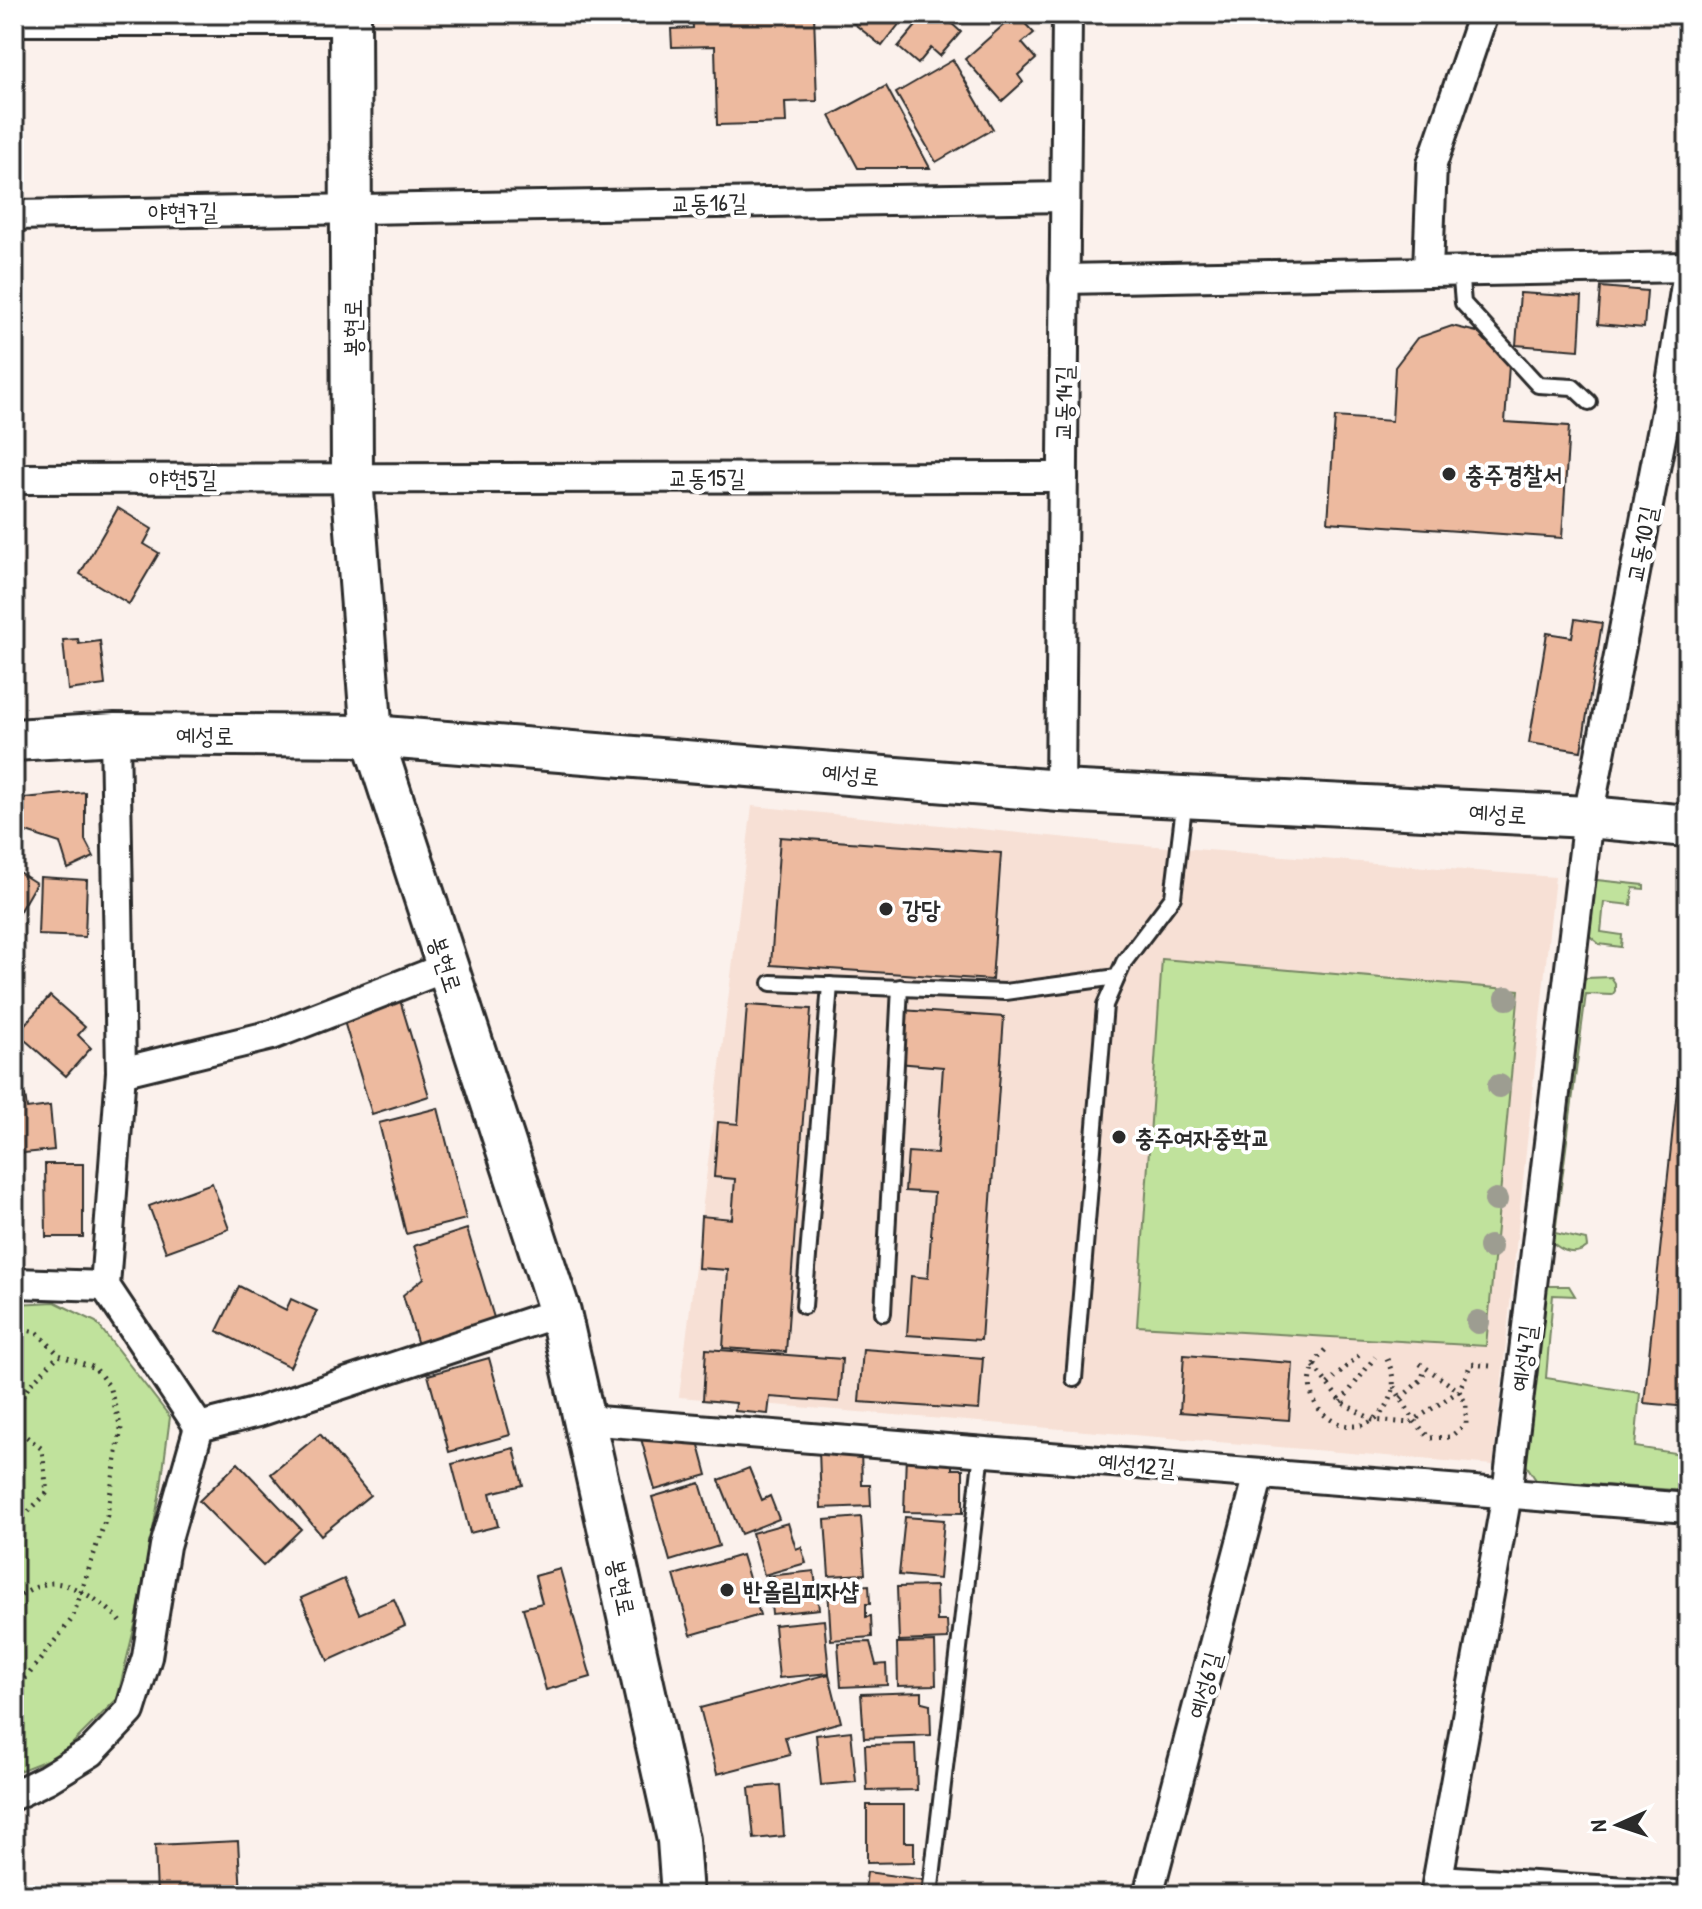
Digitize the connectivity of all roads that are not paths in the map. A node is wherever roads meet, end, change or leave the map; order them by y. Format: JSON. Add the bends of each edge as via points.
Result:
{"nodes":[{"id":1,"x":1067,"y":14,"type":"edge"},
{"id":2,"x":1483,"y":14,"type":"edge"},
{"id":3,"x":350,"y":18,"type":"edge"},
{"id":4,"x":14,"y":21,"type":"edge"},
{"id":5,"x":1065,"y":197,"type":"junction"},
{"id":6,"x":352,"y":207,"type":"junction"},
{"id":7,"x":14,"y":215,"type":"edge"},
{"id":8,"x":1460,"y":269,"type":"junction"},
{"id":9,"x":1688,"y":269,"type":"edge"},
{"id":10,"x":1428,"y":270,"type":"junction"},
{"id":11,"x":1064,"y":279,"type":"junction"},
{"id":12,"x":1679,"y":396,"type":"edge"},
{"id":13,"x":1589,"y":402,"type":"dead end"},
{"id":14,"x":1063,"y":477,"type":"junction"},
{"id":15,"x":352,"y":478,"type":"junction"},
{"id":16,"x":14,"y":479,"type":"edge"},
{"id":17,"x":115,"y":734,"type":"junction"},
{"id":18,"x":372,"y":736,"type":"junction"},
{"id":19,"x":14,"y":740,"type":"edge"},
{"id":20,"x":1060,"y":791,"type":"junction"},
{"id":21,"x":1185,"y":797,"type":"junction"},
{"id":22,"x":1588,"y":817,"type":"junction"},
{"id":23,"x":1688,"y":826,"type":"edge"},
{"id":24,"x":447,"y":967,"type":"junction"},
{"id":25,"x":1117,"y":977,"type":"junction"},
{"id":26,"x":771,"y":983,"type":"dead end"},
{"id":27,"x":830,"y":985,"type":"junction"},
{"id":28,"x":900,"y":987,"type":"junction"},
{"id":29,"x":121,"y":1072,"type":"junction"},
{"id":30,"x":14,"y":1283,"type":"edge"},
{"id":31,"x":105,"y":1286,"type":"junction"},
{"id":32,"x":804,"y":1306,"type":"dead end"},
{"id":33,"x":560,"y":1312,"type":"junction"},
{"id":34,"x":883,"y":1313,"type":"dead end"},
{"id":35,"x":1074,"y":1379,"type":"dead end"},
{"id":36,"x":585,"y":1420,"type":"junction"},
{"id":37,"x":199,"y":1427,"type":"junction"},
{"id":38,"x":982,"y":1452,"type":"junction"},
{"id":39,"x":1259,"y":1474,"type":"junction"},
{"id":40,"x":1507,"y":1494,"type":"junction"},
{"id":41,"x":1688,"y":1508,"type":"edge"},
{"id":42,"x":14,"y":1795,"type":"edge"},
{"id":43,"x":1437,"y":1888,"type":"edge"},
{"id":44,"x":682,"y":1895,"type":"edge"},
{"id":45,"x":930,"y":1895,"type":"edge"},
{"id":46,"x":1148,"y":1895,"type":"edge"},
{"id":47,"x":1675,"y":1895,"type":"edge"}],
"edges":[{"from":1,"to":5,"type":"street","name":"교동14길"},
{"from":2,"to":10,"type":"street","via":[[1432,164]]},
{"from":3,"to":4,"type":"street"},
{"from":3,"to":6,"type":"street","name":"봉현로"},
{"from":5,"to":6,"type":"street","name":"교동16길"},
{"from":5,"to":11,"type":"street","name":"교동14길"},
{"from":6,"to":7,"type":"street","name":"야현7길"},
{"from":6,"to":15,"type":"street","name":"봉현로"},
{"from":8,"to":9,"type":"street"},
{"from":8,"to":10,"type":"street"},
{"from":8,"to":13,"type":"lane","via":[[1463,303],[1538,385],[1573,387]]},
{"from":9,"to":12,"type":"street","name":"교동10길"},
{"from":10,"to":11,"type":"street"},
{"from":11,"to":14,"type":"street","name":"교동14길"},
{"from":12,"to":22,"type":"street","name":"교동10길"},
{"from":14,"to":15,"type":"street","name":"교동15길"},
{"from":14,"to":20,"type":"street","name":"교동14길"},
{"from":15,"to":16,"type":"street","name":"야현5길"},
{"from":15,"to":18,"type":"street","name":"봉현로"},
{"from":17,"to":18,"type":"street","name":"예성로"},
{"from":17,"to":19,"type":"street","name":"예성로"},
{"from":17,"to":29,"type":"street"},
{"from":18,"to":20,"type":"street","name":"예성로"},
{"from":18,"to":24,"type":"street","name":"봉현로"},
{"from":20,"to":21,"type":"street","name":"예성로"},
{"from":21,"to":22,"type":"street","name":"예성로"},
{"from":21,"to":25,"type":"lane","via":[[1173,897]]},
{"from":22,"to":23,"type":"street","name":"예성로"},
{"from":22,"to":40,"type":"street","name":"예성4길"},
{"from":24,"to":29,"type":"street","via":[[272,1035]]},
{"from":24,"to":33,"type":"street","name":"봉현로"},
{"from":25,"to":28,"type":"lane","via":[[1005,992]]},
{"from":25,"to":35,"type":"lane","via":[[1105,1005]]},
{"from":26,"to":27,"type":"lane"},
{"from":27,"to":28,"type":"lane"},
{"from":27,"to":32,"type":"lane"},
{"from":28,"to":34,"type":"lane"},
{"from":29,"to":31,"type":"street"},
{"from":30,"to":31,"type":"street"},
{"from":31,"to":37,"type":"street"},
{"from":33,"to":36,"type":"street","name":"봉현로"},
{"from":33,"to":37,"type":"street"},
{"from":36,"to":38,"type":"street","name":"예성12길"},
{"from":36,"to":44,"type":"street","name":"봉현로","via":[[678,1840]]},
{"from":37,"to":42,"type":"street","via":[[165,1546],[147,1657],[130,1711],[91,1752]]},
{"from":38,"to":39,"type":"street","name":"예성12길"},
{"from":38,"to":45,"type":"lane"},
{"from":39,"to":40,"type":"street","name":"예성12길"},
{"from":39,"to":46,"type":"street","name":"예성6길"},
{"from":40,"to":41,"type":"street","name":"예성12길"},
{"from":40,"to":43,"type":"street","name":"예성4길"},
{"from":43,"to":47,"type":"street"}]}
